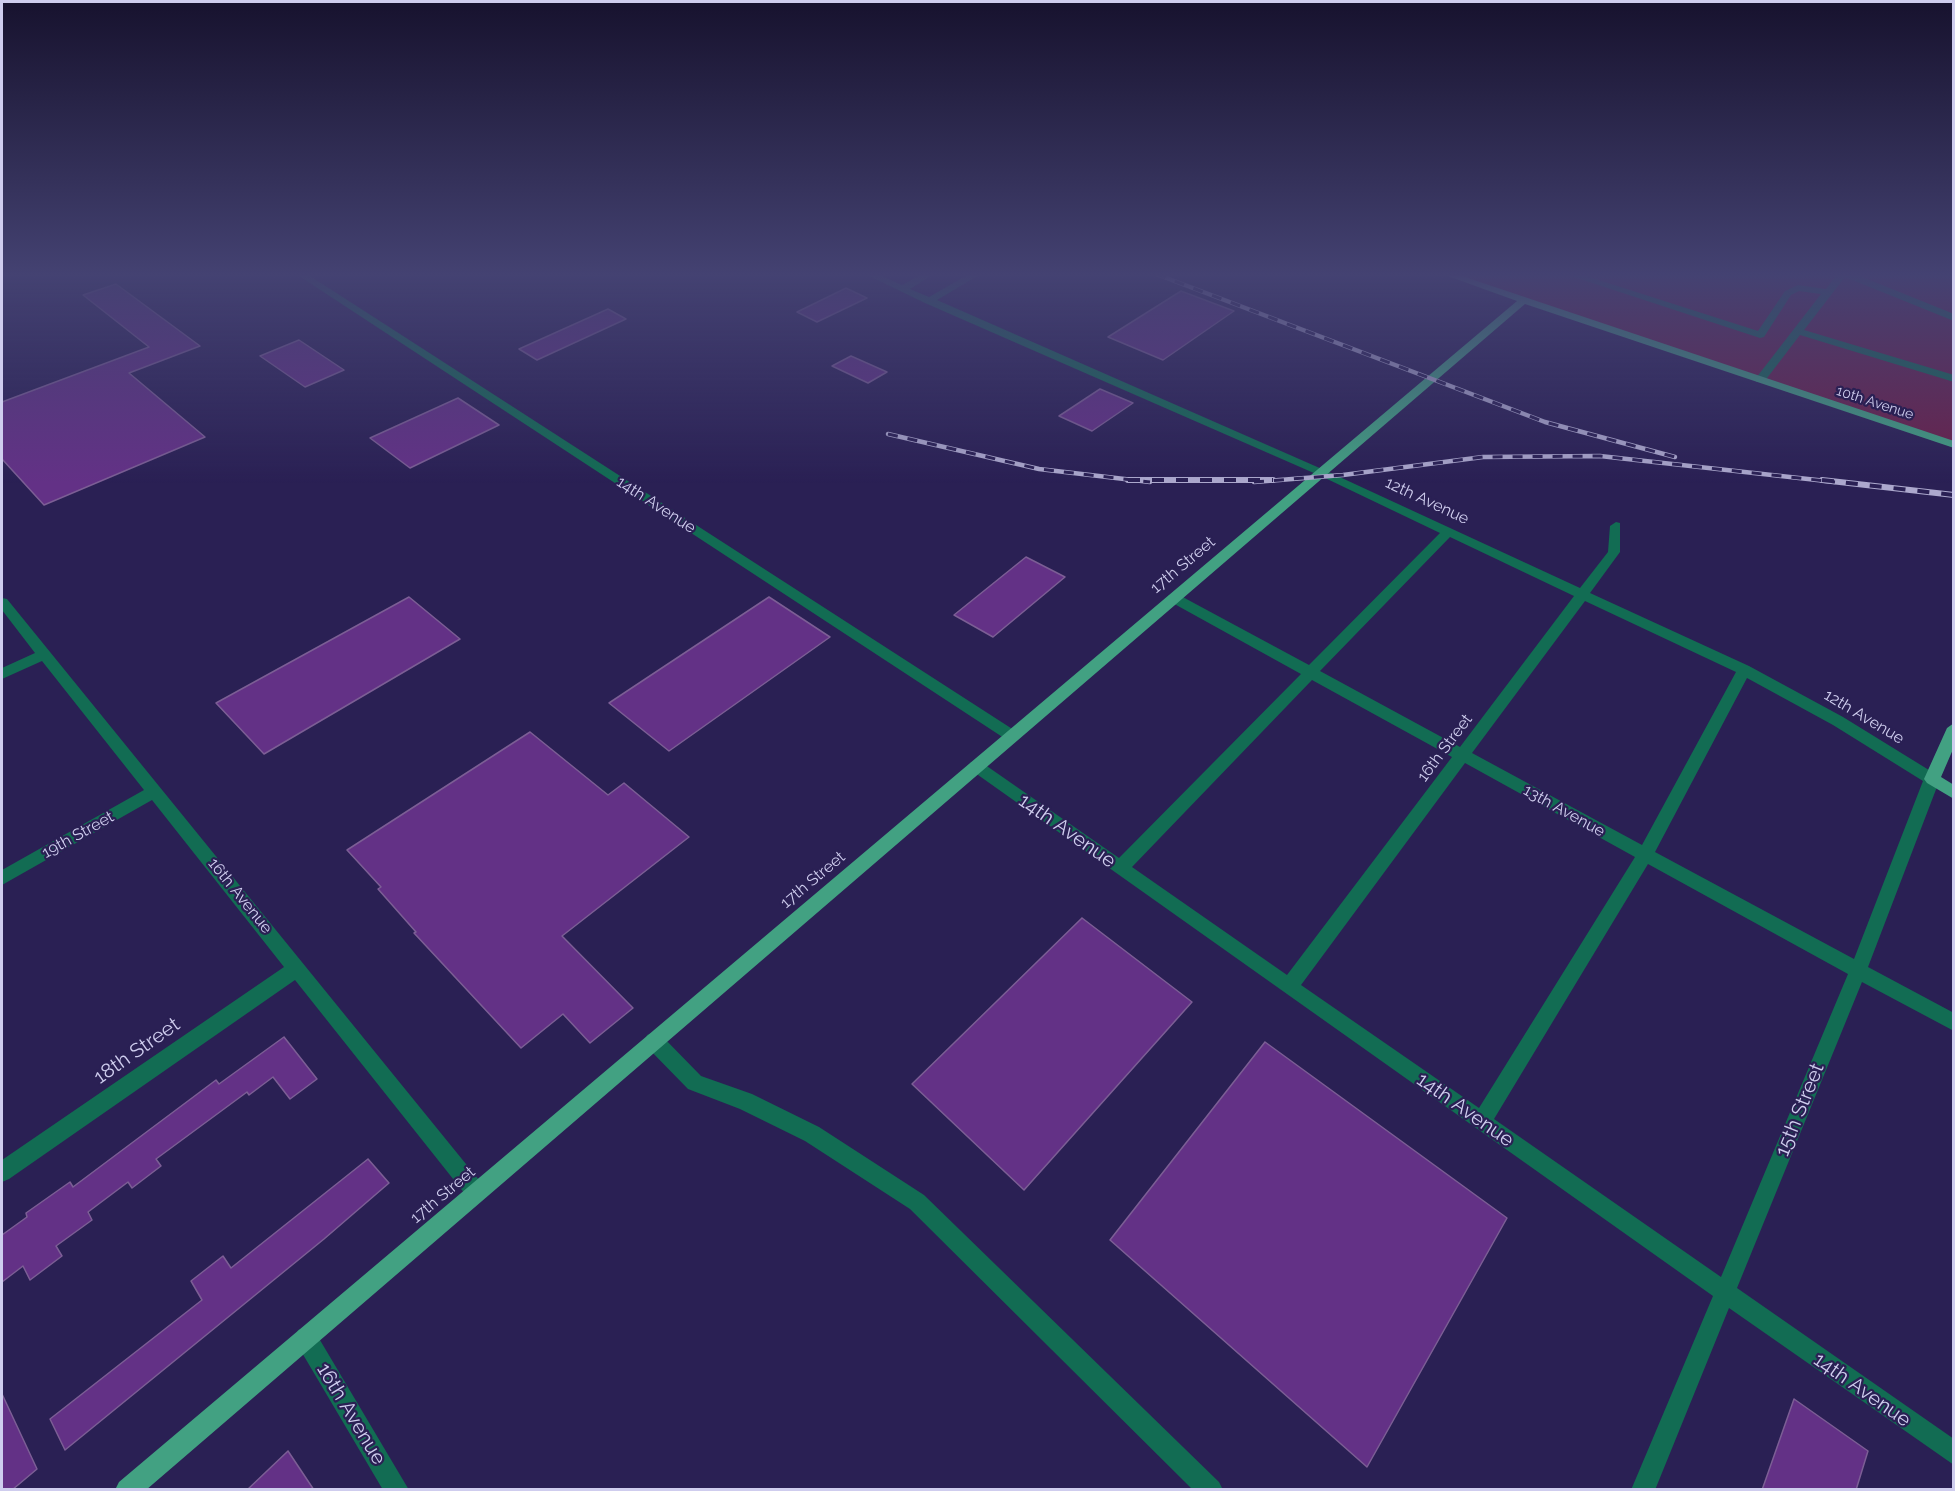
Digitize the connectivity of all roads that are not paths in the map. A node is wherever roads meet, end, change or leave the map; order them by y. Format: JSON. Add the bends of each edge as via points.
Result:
{"nodes":[{"id":1,"x":407,"y":344,"type":"edge"},
{"id":2,"x":1025,"y":344,"type":"edge"},
{"id":3,"x":1473,"y":344,"type":"edge"},
{"id":4,"x":1653,"y":344,"type":"edge"},
{"id":5,"x":1788,"y":344,"type":"edge"},
{"id":6,"x":1839,"y":344,"type":"edge"},
{"id":7,"x":1953,"y":379,"type":"edge"},
{"id":8,"x":1760,"y":380,"type":"junction"},
{"id":9,"x":1953,"y":445,"type":"edge"},
{"id":10,"x":1321,"y":473,"type":"junction"},
{"id":11,"x":1616,"y":526,"type":"dead end"},
{"id":12,"x":1449,"y":531,"type":"junction"},
{"id":13,"x":1584,"y":594,"type":"junction"},
{"id":14,"x":1174,"y":598,"type":"junction"},
{"id":15,"x":2,"y":602,"type":"edge"},
{"id":16,"x":44,"y":654,"type":"junction"},
{"id":17,"x":1744,"y":670,"type":"junction"},
{"id":18,"x":1310,"y":673,"type":"junction"},
{"id":19,"x":2,"y":674,"type":"edge"},
{"id":20,"x":1953,"y":728,"type":"edge"},
{"id":21,"x":1012,"y":736,"type":"junction"},
{"id":22,"x":1462,"y":755,"type":"junction"},
{"id":23,"x":976,"y":766,"type":"junction"},
{"id":24,"x":1932,"y":779,"type":"junction"},
{"id":25,"x":155,"y":791,"type":"junction"},
{"id":26,"x":1953,"y":793,"type":"edge"},
{"id":27,"x":1645,"y":855,"type":"junction"},
{"id":28,"x":1119,"y":868,"type":"junction"},
{"id":29,"x":2,"y":878,"type":"edge"},
{"id":30,"x":297,"y":968,"type":"junction"},
{"id":31,"x":1858,"y":971,"type":"junction"},
{"id":32,"x":1289,"y":987,"type":"junction"},
{"id":33,"x":1953,"y":1023,"type":"edge"},
{"id":34,"x":654,"y":1041,"type":"junction"},
{"id":35,"x":1482,"y":1121,"type":"junction"},
{"id":36,"x":2,"y":1172,"type":"edge"},
{"id":37,"x":476,"y":1192,"type":"junction"},
{"id":38,"x":1725,"y":1293,"type":"junction"},
{"id":39,"x":306,"y":1338,"type":"junction"},
{"id":40,"x":1953,"y":1453,"type":"edge"},
{"id":41,"x":127,"y":1490,"type":"edge"},
{"id":42,"x":397,"y":1490,"type":"edge"},
{"id":43,"x":1211,"y":1490,"type":"edge"},
{"id":44,"x":1643,"y":1490,"type":"edge"}],
"edges":[{"from":1,"to":21,"type":"street","name":"14th Avenue"},
{"from":2,"to":10,"type":"street","name":"12th Avenue"},
{"from":3,"to":10,"type":"main road","name":"17th Street"},
{"from":4,"to":8,"type":"main road","name":"10th Avenue"},
{"from":5,"to":8,"type":"street"},
{"from":6,"to":7,"type":"street"},
{"from":8,"to":9,"type":"main road","name":"10th Avenue"},
{"from":10,"to":12,"type":"street","name":"12th Avenue"},
{"from":10,"to":14,"type":"main road","name":"17th Street"},
{"from":11,"to":13,"type":"street","name":"16th Street","via":[[1614,552]]},
{"from":12,"to":13,"type":"street","name":"12th Avenue"},
{"from":12,"to":18,"type":"street"},
{"from":13,"to":17,"type":"street","name":"12th Avenue"},
{"from":13,"to":22,"type":"street","name":"16th Street"},
{"from":14,"to":18,"type":"street","name":"13th Avenue"},
{"from":14,"to":21,"type":"main road","name":"17th Street"},
{"from":15,"to":16,"type":"street","name":"16th Avenue"},
{"from":16,"to":19,"type":"street"},
{"from":16,"to":25,"type":"street","name":"16th Avenue"},
{"from":17,"to":24,"type":"street","name":"12th Avenue","via":[[1838,721]]},
{"from":17,"to":27,"type":"street"},
{"from":18,"to":22,"type":"street","name":"13th Avenue"},
{"from":18,"to":28,"type":"street"},
{"from":20,"to":24,"type":"main road","name":"15th Street"},
{"from":21,"to":23,"type":"main road","name":"17th Street"},
{"from":22,"to":27,"type":"street","name":"13th Avenue"},
{"from":22,"to":32,"type":"street","name":"16th Street"},
{"from":23,"to":28,"type":"street","name":"14th Avenue"},
{"from":23,"to":34,"type":"main road","name":"17th Street"},
{"from":24,"to":26,"type":"main road","name":"12th Avenue"},
{"from":24,"to":31,"type":"street","name":"15th Street"},
{"from":25,"to":29,"type":"street","name":"19th Street"},
{"from":25,"to":30,"type":"street","name":"16th Avenue"},
{"from":27,"to":31,"type":"street","name":"13th Avenue"},
{"from":27,"to":35,"type":"street"},
{"from":28,"to":32,"type":"street","name":"14th Avenue"},
{"from":30,"to":36,"type":"street","name":"18th Street"},
{"from":30,"to":37,"type":"street","name":"16th Avenue"},
{"from":31,"to":33,"type":"street","name":"13th Avenue"},
{"from":31,"to":38,"type":"street","name":"15th Street"},
{"from":32,"to":35,"type":"street","name":"14th Avenue"},
{"from":34,"to":37,"type":"main road","name":"17th Street"},
{"from":34,"to":43,"type":"street","via":[[695,1083],[745,1101],[812,1134],[917,1203]]},
{"from":35,"to":38,"type":"street","name":"14th Avenue"},
{"from":37,"to":39,"type":"main road","name":"17th Street"},
{"from":38,"to":40,"type":"street","name":"14th Avenue"},
{"from":38,"to":44,"type":"street","name":"15th Street"},
{"from":39,"to":41,"type":"main road","name":"17th Street"},
{"from":39,"to":42,"type":"street","name":"16th Avenue"}]}
